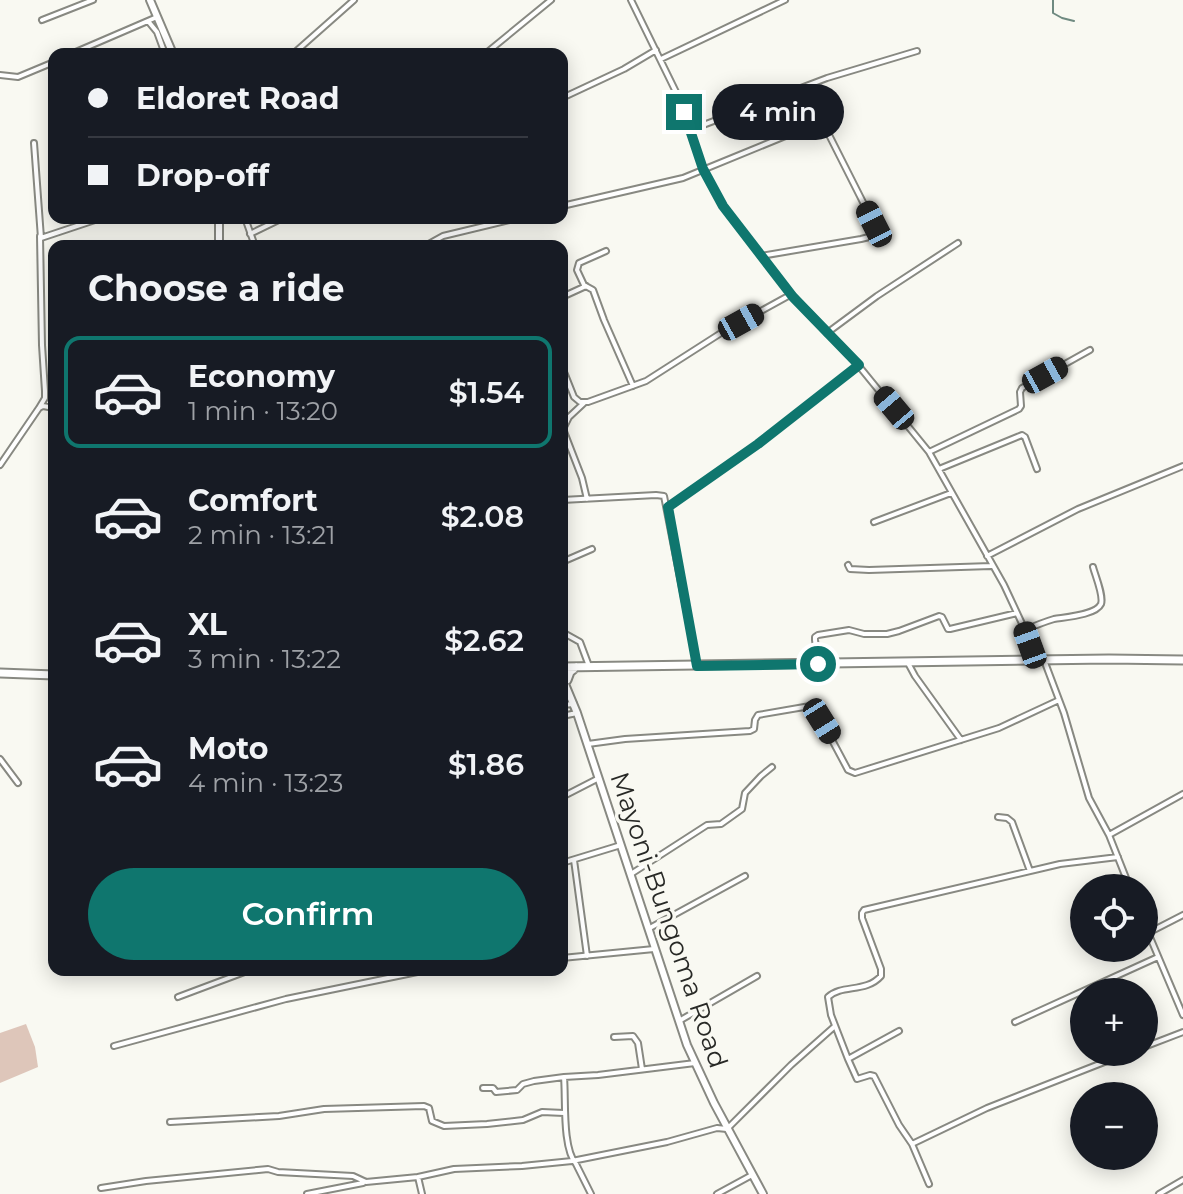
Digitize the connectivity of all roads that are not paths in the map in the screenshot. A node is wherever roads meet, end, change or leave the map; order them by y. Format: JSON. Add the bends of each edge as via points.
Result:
{"nodes":[{"id":1,"x":93,"y":0,"type":"edge"},
{"id":2,"x":150,"y":0,"type":"edge"},
{"id":3,"x":354,"y":0,"type":"edge"},
{"id":4,"x":551,"y":0,"type":"edge"},
{"id":5,"x":631,"y":0,"type":"edge"},
{"id":6,"x":785,"y":0,"type":"edge"},
{"id":7,"x":157,"y":17,"type":"junction"},
{"id":8,"x":42,"y":20,"type":"dead end"},
{"id":9,"x":148,"y":21,"type":"junction"},
{"id":10,"x":85,"y":48,"type":"edge"},
{"id":11,"x":163,"y":48,"type":"edge"},
{"id":12,"x":170,"y":48,"type":"edge"},
{"id":13,"x":300,"y":48,"type":"edge"},
{"id":14,"x":492,"y":48,"type":"edge"},
{"id":15,"x":656,"y":50,"type":"junction"},
{"id":16,"x":917,"y":51,"type":"dead end"},
{"id":17,"x":661,"y":59,"type":"junction"},
{"id":18,"x":48,"y":64,"type":"edge"},
{"id":19,"x":0,"y":75,"type":"edge"},
{"id":20,"x":568,"y":95,"type":"edge"},
{"id":21,"x":690,"y":130,"type":"junction"},
{"id":22,"x":34,"y":143,"type":"dead end"},
{"id":23,"x":703,"y":169,"type":"junction"},
{"id":24,"x":568,"y":204,"type":"edge"},
{"id":25,"x":84,"y":224,"type":"edge"},
{"id":26,"x":247,"y":224,"type":"edge"},
{"id":27,"x":271,"y":224,"type":"edge"},
{"id":28,"x":493,"y":224,"type":"edge"},
{"id":29,"x":250,"y":234,"type":"junction"},
{"id":30,"x":40,"y":236,"type":"junction"},
{"id":31,"x":252,"y":240,"type":"edge"},
{"id":32,"x":436,"y":240,"type":"edge"},
{"id":33,"x":958,"y":243,"type":"dead end"},
{"id":34,"x":606,"y":251,"type":"dead end"},
{"id":35,"x":760,"y":256,"type":"junction"},
{"id":36,"x":586,"y":286,"type":"junction"},
{"id":37,"x":568,"y":294,"type":"edge"},
{"id":38,"x":791,"y":294,"type":"junction"},
{"id":39,"x":827,"y":333,"type":"junction"},
{"id":40,"x":1090,"y":350,"type":"dead end"},
{"id":41,"x":859,"y":365,"type":"junction"},
{"id":42,"x":568,"y":382,"type":"edge"},
{"id":43,"x":633,"y":386,"type":"junction"},
{"id":44,"x":584,"y":403,"type":"junction"},
{"id":45,"x":48,"y":407,"type":"edge"},
{"id":46,"x":39,"y":408,"type":"junction"},
{"id":47,"x":568,"y":419,"type":"edge"},
{"id":48,"x":568,"y":442,"type":"edge"},
{"id":49,"x":929,"y":452,"type":"junction"},
{"id":50,"x":1,"y":464,"type":"edge"},
{"id":51,"x":1183,"y":466,"type":"edge"},
{"id":52,"x":939,"y":469,"type":"junction"},
{"id":53,"x":1037,"y":469,"type":"dead end"},
{"id":54,"x":952,"y":493,"type":"junction"},
{"id":55,"x":587,"y":499,"type":"junction"},
{"id":56,"x":568,"y":500,"type":"edge"},
{"id":57,"x":668,"y":507,"type":"junction"},
{"id":58,"x":874,"y":522,"type":"dead end"},
{"id":59,"x":592,"y":549,"type":"dead end"},
{"id":60,"x":987,"y":556,"type":"junction"},
{"id":61,"x":568,"y":559,"type":"edge"},
{"id":62,"x":848,"y":565,"type":"dead end"},
{"id":63,"x":993,"y":566,"type":"junction"},
{"id":64,"x":1093,"y":567,"type":"dead end"},
{"id":65,"x":1017,"y":613,"type":"junction"},
{"id":66,"x":1025,"y":630,"type":"junction"},
{"id":67,"x":568,"y":635,"type":"edge"},
{"id":68,"x":1040,"y":660,"type":"junction"},
{"id":69,"x":1183,"y":660,"type":"edge"},
{"id":70,"x":908,"y":662,"type":"junction"},
{"id":71,"x":818,"y":664,"type":"junction"},
{"id":72,"x":589,"y":666,"type":"junction"},
{"id":73,"x":697,"y":666,"type":"junction"},
{"id":74,"x":568,"y":667,"type":"edge"},
{"id":75,"x":576,"y":667,"type":"junction"},
{"id":76,"x":0,"y":672,"type":"edge"},
{"id":77,"x":48,"y":674,"type":"edge"},
{"id":78,"x":568,"y":675,"type":"edge"},
{"id":79,"x":568,"y":688,"type":"edge"},
{"id":80,"x":1059,"y":700,"type":"junction"},
{"id":81,"x":572,"y":701,"type":"junction"},
{"id":82,"x":568,"y":703,"type":"edge"},
{"id":83,"x":577,"y":713,"type":"junction"},
{"id":84,"x":568,"y":715,"type":"edge"},
{"id":85,"x":961,"y":740,"type":"junction"},
{"id":86,"x":588,"y":744,"type":"junction"},
{"id":87,"x":0,"y":759,"type":"edge"},
{"id":88,"x":772,"y":767,"type":"dead end"},
{"id":89,"x":599,"y":778,"type":"junction"},
{"id":90,"x":18,"y":783,"type":"dead end"},
{"id":91,"x":568,"y":793,"type":"edge"},
{"id":92,"x":1183,"y":794,"type":"edge"},
{"id":93,"x":998,"y":817,"type":"dead end"},
{"id":94,"x":1109,"y":835,"type":"junction"},
{"id":95,"x":621,"y":845,"type":"junction"},
{"id":96,"x":1118,"y":857,"type":"junction"},
{"id":97,"x":574,"y":860,"type":"junction"},
{"id":98,"x":568,"y":862,"type":"edge"},
{"id":99,"x":1030,"y":871,"type":"junction"},
{"id":100,"x":631,"y":874,"type":"junction"},
{"id":101,"x":1125,"y":874,"type":"edge"},
{"id":102,"x":745,"y":876,"type":"dead end"},
{"id":103,"x":1183,"y":915,"type":"edge"},
{"id":104,"x":1158,"y":928,"type":"edge"},
{"id":105,"x":648,"y":929,"type":"junction"},
{"id":106,"x":654,"y":949,"type":"junction"},
{"id":107,"x":587,"y":956,"type":"junction"},
{"id":108,"x":1158,"y":957,"type":"edge"},
{"id":109,"x":568,"y":958,"type":"edge"},
{"id":110,"x":1147,"y":962,"type":"edge"},
{"id":111,"x":234,"y":976,"type":"edge"},
{"id":112,"x":398,"y":976,"type":"edge"},
{"id":113,"x":757,"y":976,"type":"dead end"},
{"id":114,"x":178,"y":997,"type":"dead end"},
{"id":115,"x":1183,"y":1015,"type":"edge"},
{"id":116,"x":679,"y":1021,"type":"junction"},
{"id":117,"x":1015,"y":1022,"type":"dead end"},
{"id":118,"x":835,"y":1026,"type":"junction"},
{"id":119,"x":899,"y":1031,"type":"dead end"},
{"id":120,"x":1183,"y":1032,"type":"edge"},
{"id":121,"x":614,"y":1037,"type":"dead end"},
{"id":122,"x":1158,"y":1042,"type":"edge"},
{"id":123,"x":114,"y":1046,"type":"dead end"},
{"id":124,"x":848,"y":1059,"type":"junction"},
{"id":125,"x":695,"y":1063,"type":"junction"},
{"id":126,"x":1094,"y":1066,"type":"edge"},
{"id":127,"x":642,"y":1070,"type":"junction"},
{"id":128,"x":564,"y":1077,"type":"junction"},
{"id":129,"x":483,"y":1088,"type":"dead end"},
{"id":130,"x":564,"y":1113,"type":"junction"},
{"id":131,"x":170,"y":1122,"type":"dead end"},
{"id":132,"x":727,"y":1129,"type":"junction"},
{"id":133,"x":912,"y":1144,"type":"junction"},
{"id":134,"x":572,"y":1161,"type":"junction"},
{"id":135,"x":752,"y":1175,"type":"junction"},
{"id":136,"x":418,"y":1177,"type":"junction"},
{"id":137,"x":1183,"y":1180,"type":"edge"},
{"id":138,"x":366,"y":1182,"type":"junction"},
{"id":139,"x":929,"y":1184,"type":"dead end"},
{"id":140,"x":101,"y":1188,"type":"dead end"},
{"id":141,"x":307,"y":1194,"type":"edge"},
{"id":142,"x":422,"y":1194,"type":"edge"},
{"id":143,"x":591,"y":1194,"type":"edge"},
{"id":144,"x":717,"y":1194,"type":"edge"},
{"id":145,"x":763,"y":1194,"type":"edge"},
{"id":146,"x":1159,"y":1194,"type":"edge"}],
"edges":[{"from":1,"to":8,"type":"street"},
{"from":2,"to":7,"type":"main road"},
{"from":3,"to":13,"type":"street"},
{"from":4,"to":14,"type":"street"},
{"from":5,"to":15,"type":"street"},
{"from":6,"to":17,"type":"street"},
{"from":7,"to":9,"type":"street"},
{"from":7,"to":12,"type":"main road"},
{"from":9,"to":10,"type":"street"},
{"from":9,"to":11,"type":"street"},
{"from":15,"to":17,"type":"street"},
{"from":15,"to":20,"type":"street"},
{"from":16,"to":21,"type":"street"},
{"from":17,"to":21,"type":"street"},
{"from":18,"to":19,"type":"street","via":[[18,77]]},
{"from":21,"to":23,"type":"street"},
{"from":22,"to":30,"type":"street"},
{"from":23,"to":24,"type":"street"},
{"from":23,"to":35,"type":"street"},
{"from":23,"to":35,"type":"street","via":[[824,124],[875,232]]},
{"from":25,"to":30,"type":"street"},
{"from":26,"to":29,"type":"street"},
{"from":27,"to":29,"type":"street"},
{"from":28,"to":32,"type":"street"},
{"from":29,"to":31,"type":"street"},
{"from":30,"to":46,"type":"street","via":[[45,398]]},
{"from":33,"to":39,"type":"street"},
{"from":34,"to":36,"type":"street","via":[[577,265]]},
{"from":35,"to":38,"type":"street"},
{"from":36,"to":37,"type":"street"},
{"from":36,"to":43,"type":"street","via":[[593,290]]},
{"from":38,"to":39,"type":"street"},
{"from":38,"to":43,"type":"street"},
{"from":39,"to":41,"type":"street"},
{"from":40,"to":49,"type":"street","via":[[1022,388],[1019,409]]},
{"from":41,"to":49,"type":"street"},
{"from":41,"to":57,"type":"street"},
{"from":42,"to":44,"type":"street","via":[[574,397]]},
{"from":43,"to":44,"type":"street"},
{"from":44,"to":47,"type":"street"},
{"from":45,"to":46,"type":"street"},
{"from":46,"to":50,"type":"street"},
{"from":48,"to":55,"type":"street"},
{"from":49,"to":52,"type":"street"},
{"from":51,"to":60,"type":"street","via":[[1078,509]]},
{"from":52,"to":53,"type":"street","via":[[1022,435]]},
{"from":52,"to":54,"type":"street"},
{"from":54,"to":58,"type":"street"},
{"from":54,"to":60,"type":"street"},
{"from":55,"to":56,"type":"street"},
{"from":55,"to":57,"type":"street","via":[[661,495]]},
{"from":57,"to":73,"type":"street"},
{"from":59,"to":61,"type":"street"},
{"from":60,"to":63,"type":"street"},
{"from":62,"to":63,"type":"street","via":[[869,570]]},
{"from":63,"to":65,"type":"street"},
{"from":64,"to":66,"type":"street","via":[[1102,596],[1098,607]]},
{"from":65,"to":66,"type":"street"},
{"from":65,"to":71,"type":"street","via":[[950,629],[939,616],[887,634],[849,630],[816,636]]},
{"from":66,"to":68,"type":"street"},
{"from":67,"to":72,"type":"street","via":[[580,642]]},
{"from":68,"to":69,"type":"highway"},
{"from":68,"to":70,"type":"highway"},
{"from":68,"to":80,"type":"street"},
{"from":70,"to":71,"type":"highway"},
{"from":70,"to":85,"type":"street"},
{"from":71,"to":73,"type":"highway"},
{"from":72,"to":73,"type":"highway"},
{"from":72,"to":75,"type":"highway"},
{"from":74,"to":75,"type":"highway"},
{"from":75,"to":78,"type":"highway"},
{"from":76,"to":77,"type":"highway"},
{"from":79,"to":81,"type":"main road","name":"Mayoni-Bungoma Road"},
{"from":80,"to":85,"type":"street"},
{"from":80,"to":94,"type":"street","via":[[1089,798]]},
{"from":81,"to":82,"type":"street"},
{"from":81,"to":83,"type":"main road","name":"Mayoni-Bungoma Road"},
{"from":83,"to":84,"type":"street"},
{"from":83,"to":86,"type":"main road","name":"Mayoni-Bungoma Road"},
{"from":85,"to":86,"type":"street","via":[[852,773],[816,710],[805,706],[758,715],[750,731]]},
{"from":86,"to":89,"type":"main road","name":"Mayoni-Bungoma Road"},
{"from":87,"to":90,"type":"street"},
{"from":88,"to":100,"type":"street","via":[[745,793],[743,808],[736,814],[721,824],[704,826]]},
{"from":89,"to":91,"type":"street"},
{"from":89,"to":95,"type":"main road","name":"Mayoni-Bungoma Road"},
{"from":92,"to":94,"type":"street"},
{"from":93,"to":99,"type":"street","via":[[1012,822]]},
{"from":94,"to":96,"type":"street"},
{"from":95,"to":97,"type":"street"},
{"from":95,"to":100,"type":"main road","name":"Mayoni-Bungoma Road"},
{"from":96,"to":99,"type":"street"},
{"from":96,"to":101,"type":"street"},
{"from":97,"to":98,"type":"street"},
{"from":97,"to":107,"type":"street"},
{"from":99,"to":118,"type":"street","via":[[864,910],[862,918],[881,973],[868,986],[830,993]]},
{"from":100,"to":105,"type":"main road","name":"Mayoni-Bungoma Road"},
{"from":102,"to":105,"type":"street"},
{"from":103,"to":104,"type":"street"},
{"from":105,"to":106,"type":"main road","name":"Mayoni-Bungoma Road"},
{"from":106,"to":107,"type":"street"},
{"from":106,"to":116,"type":"main road","name":"Mayoni-Bungoma Road"},
{"from":107,"to":109,"type":"street"},
{"from":108,"to":115,"type":"street"},
{"from":110,"to":117,"type":"street"},
{"from":111,"to":114,"type":"street"},
{"from":112,"to":123,"type":"street","via":[[286,999]]},
{"from":113,"to":116,"type":"street"},
{"from":116,"to":125,"type":"main road","name":"Mayoni-Bungoma Road"},
{"from":118,"to":124,"type":"street"},
{"from":118,"to":132,"type":"street"},
{"from":119,"to":124,"type":"street"},
{"from":120,"to":122,"type":"street"},
{"from":121,"to":127,"type":"street","via":[[633,1036]]},
{"from":124,"to":133,"type":"street","via":[[857,1079],[874,1076]]},
{"from":125,"to":127,"type":"street"},
{"from":125,"to":132,"type":"main road","name":"Mayoni-Bungoma Road"},
{"from":126,"to":133,"type":"street"},
{"from":127,"to":128,"type":"street"},
{"from":128,"to":129,"type":"street","via":[[523,1084],[517,1090]]},
{"from":128,"to":130,"type":"street"},
{"from":130,"to":131,"type":"street","via":[[453,1126],[434,1123],[424,1106]]},
{"from":130,"to":134,"type":"street"},
{"from":132,"to":134,"type":"street"},
{"from":132,"to":135,"type":"main road","name":"Mayoni-Bungoma Road"},
{"from":133,"to":139,"type":"street"},
{"from":134,"to":136,"type":"street","via":[[463,1168]]},
{"from":134,"to":143,"type":"street"},
{"from":135,"to":144,"type":"street"},
{"from":135,"to":145,"type":"main road","name":"Mayoni-Bungoma Road"},
{"from":136,"to":138,"type":"street"},
{"from":136,"to":142,"type":"street"},
{"from":137,"to":146,"type":"street"},
{"from":138,"to":140,"type":"street","via":[[353,1176],[268,1169]]},
{"from":138,"to":141,"type":"street"}]}
